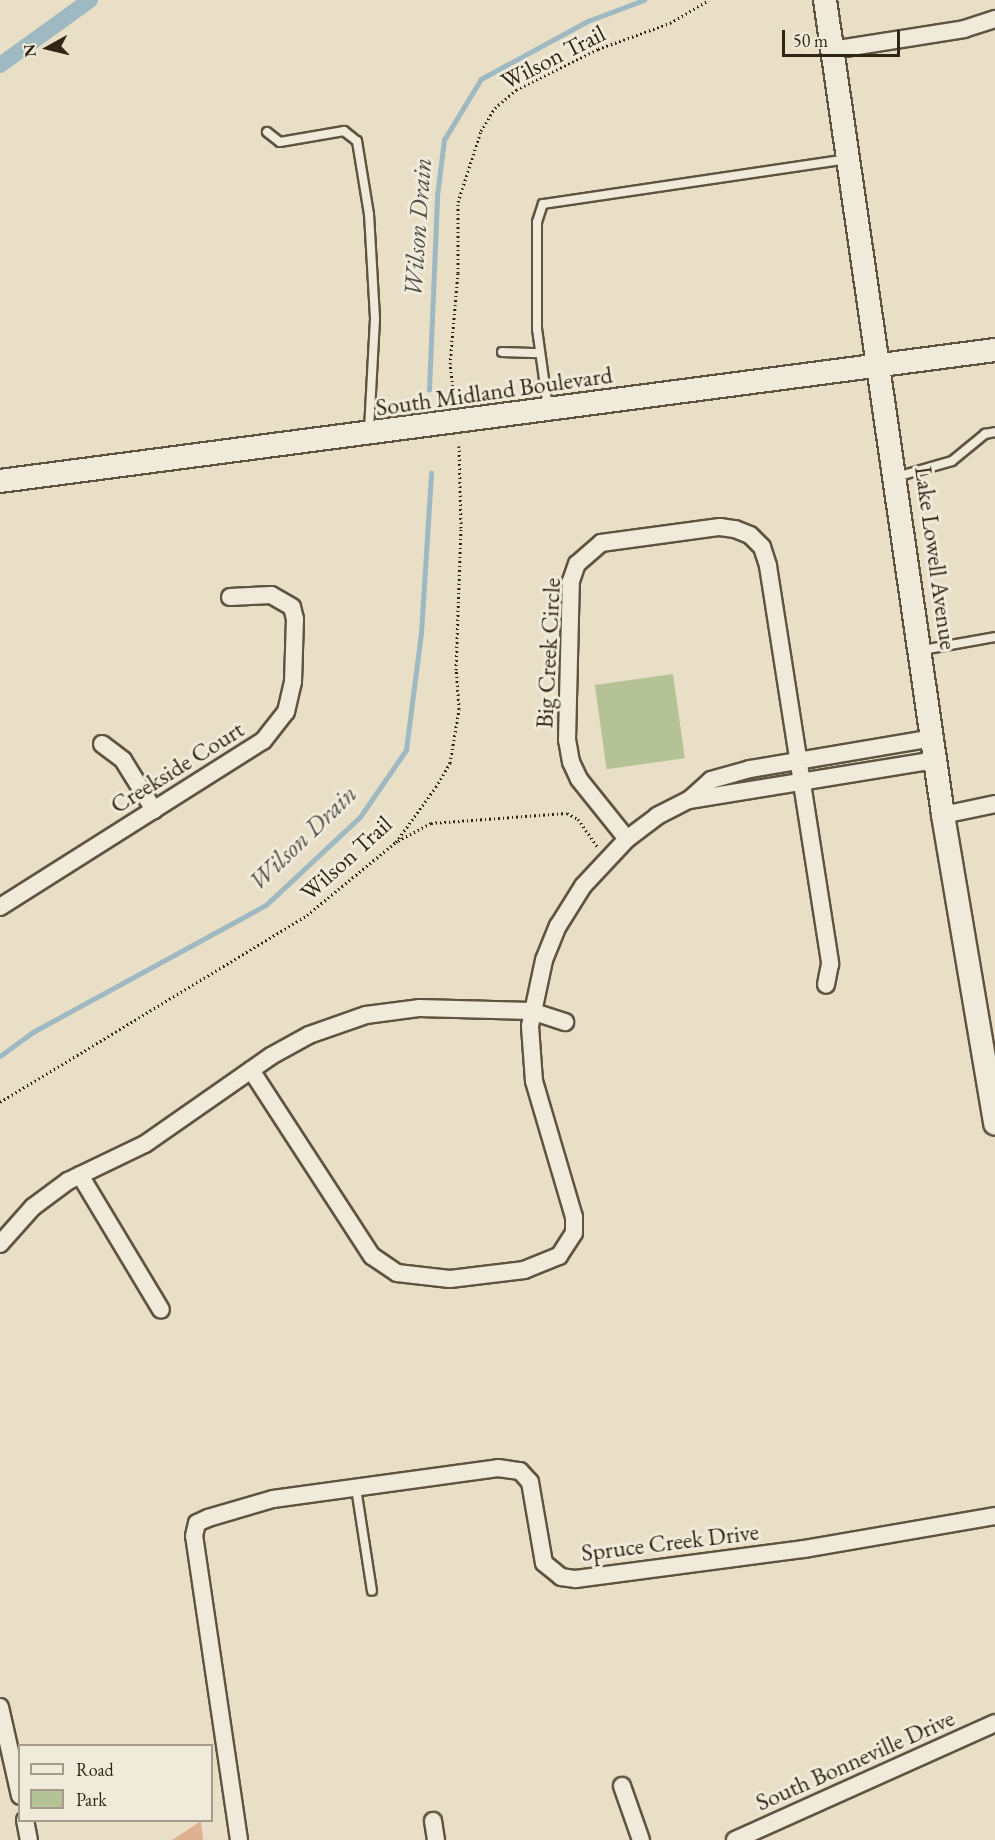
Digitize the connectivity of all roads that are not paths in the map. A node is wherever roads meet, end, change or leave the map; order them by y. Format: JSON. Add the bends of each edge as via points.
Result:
{"nodes":[{"id":1,"x":825,"y":0,"type":"edge"},
{"id":2,"x":994,"y":25,"type":"edge"},
{"id":3,"x":832,"y":50,"type":"junction"},
{"id":4,"x":267,"y":132,"type":"dead end"},
{"id":5,"x":849,"y":159,"type":"junction"},
{"id":6,"x":995,"y":350,"type":"edge"},
{"id":7,"x":502,"y":352,"type":"dead end"},
{"id":8,"x":540,"y":353,"type":"junction"},
{"id":9,"x":880,"y":367,"type":"junction"},
{"id":10,"x":548,"y":410,"type":"junction"},
{"id":11,"x":995,"y":432,"type":"edge"},
{"id":12,"x":369,"y":435,"type":"junction"},
{"id":13,"x":896,"y":477,"type":"junction"},
{"id":14,"x":0,"y":481,"type":"edge"},
{"id":15,"x":230,"y":597,"type":"dead end"},
{"id":16,"x":995,"y":637,"type":"edge"},
{"id":17,"x":922,"y":650,"type":"junction"},
{"id":18,"x":102,"y":744,"type":"dead end"},
{"id":19,"x":934,"y":749,"type":"junction"},
{"id":20,"x":798,"y":761,"type":"junction"},
{"id":21,"x":801,"y":781,"type":"junction"},
{"id":22,"x":689,"y":800,"type":"junction"},
{"id":23,"x":995,"y":804,"type":"edge"},
{"id":24,"x":154,"y":810,"type":"junction"},
{"id":25,"x":944,"y":815,"type":"junction"},
{"id":26,"x":627,"y":839,"type":"junction"},
{"id":27,"x":0,"y":907,"type":"edge"},
{"id":28,"x":826,"y":985,"type":"dead end"},
{"id":29,"x":531,"y":1011,"type":"junction"},
{"id":30,"x":565,"y":1022,"type":"dead end"},
{"id":31,"x":251,"y":1070,"type":"junction"},
{"id":32,"x":992,"y":1079,"type":"edge"},
{"id":33,"x":995,"y":1124,"type":"edge"},
{"id":34,"x":80,"y":1175,"type":"junction"},
{"id":35,"x":0,"y":1244,"type":"edge"},
{"id":36,"x":161,"y":1310,"type":"dead end"},
{"id":37,"x":356,"y":1488,"type":"junction"},
{"id":38,"x":995,"y":1516,"type":"edge"},
{"id":39,"x":372,"y":1591,"type":"dead end"},
{"id":40,"x":0,"y":1707,"type":"edge"},
{"id":41,"x":995,"y":1723,"type":"edge"},
{"id":42,"x":218,"y":1745,"type":"edge"},
{"id":43,"x":17,"y":1776,"type":"edge"},
{"id":44,"x":622,"y":1786,"type":"dead end"},
{"id":45,"x":433,"y":1821,"type":"dead end"},
{"id":46,"x":25,"y":1822,"type":"edge"},
{"id":47,"x":29,"y":1840,"type":"edge"},
{"id":48,"x":239,"y":1840,"type":"edge"},
{"id":49,"x":436,"y":1840,"type":"edge"},
{"id":50,"x":641,"y":1840,"type":"edge"},
{"id":51,"x":735,"y":1840,"type":"edge"}],
"edges":[{"from":1,"to":3,"type":"main road","name":"Lake Lowell Avenue"},
{"from":2,"to":3,"type":"street"},
{"from":3,"to":5,"type":"main road","name":"Lake Lowell Avenue"},
{"from":4,"to":12,"type":"lane","via":[[280,142],[344,131],[357,141],[369,214],[375,319],[368,392]]},
{"from":5,"to":8,"type":"lane","via":[[543,204],[537,222]]},
{"from":5,"to":9,"type":"main road","name":"Lake Lowell Avenue"},
{"from":6,"to":9,"type":"main road","name":"South Midland Boulevard"},
{"from":7,"to":8,"type":"lane"},
{"from":8,"to":10,"type":"lane"},
{"from":9,"to":10,"type":"main road","name":"South Midland Boulevard"},
{"from":9,"to":13,"type":"main road","name":"Lake Lowell Avenue"},
{"from":10,"to":12,"type":"main road","name":"South Midland Boulevard"},
{"from":11,"to":13,"type":"lane","via":[[985,434],[952,460]]},
{"from":12,"to":14,"type":"main road","name":"South Midland Boulevard"},
{"from":13,"to":17,"type":"main road","name":"Lake Lowell Avenue"},
{"from":15,"to":24,"type":"street","name":"Creekside Court","via":[[271,595],[292,607],[293,682],[286,712],[263,741]]},
{"from":16,"to":17,"type":"lane"},
{"from":17,"to":19,"type":"main road","name":"Lake Lowell Avenue"},
{"from":18,"to":24,"type":"street","via":[[123,760]]},
{"from":19,"to":20,"type":"street"},
{"from":19,"to":21,"type":"street"},
{"from":19,"to":25,"type":"main road","name":"Lake Lowell Avenue"},
{"from":20,"to":21,"type":"street","name":"Big Creek Circle"},
{"from":20,"to":22,"type":"street","via":[[711,780]]},
{"from":20,"to":26,"type":"street","name":"Big Creek Circle","via":[[762,547],[750,535],[720,527],[601,543],[577,564],[572,582],[567,740],[579,779]]},
{"from":21,"to":22,"type":"street"},
{"from":21,"to":28,"type":"street","name":"Big Creek Circle","via":[[830,964]]},
{"from":22,"to":26,"type":"street","via":[[657,816]]},
{"from":23,"to":25,"type":"street"},
{"from":24,"to":27,"type":"street","name":"Creekside Court"},
{"from":25,"to":32,"type":"main road","name":"Lake Lowell Avenue"},
{"from":26,"to":29,"type":"street","via":[[605,860],[558,926]]},
{"from":29,"to":30,"type":"street"},
{"from":29,"to":31,"type":"street","via":[[419,1008],[366,1015],[309,1035]]},
{"from":29,"to":31,"type":"street","via":[[534,1081],[572,1197],[574,1233],[559,1256],[524,1270],[450,1279],[414,1277],[398,1273],[372,1256]]},
{"from":31,"to":34,"type":"street","via":[[144,1144]]},
{"from":32,"to":33,"type":"main road","name":"Lake Lowell Avenue"},
{"from":34,"to":35,"type":"street","via":[[33,1207]]},
{"from":34,"to":36,"type":"street"},
{"from":37,"to":38,"type":"street","name":"Spruce Creek Drive","via":[[498,1468],[520,1471],[530,1482],[544,1563],[561,1577],[576,1579],[804,1549]]},
{"from":37,"to":39,"type":"lane"},
{"from":37,"to":42,"type":"street","name":"Spruce Creek Drive","via":[[273,1499],[197,1523],[194,1536]]},
{"from":40,"to":43,"type":"street"},
{"from":41,"to":51,"type":"street","name":"South Bonneville Drive"},
{"from":42,"to":48,"type":"street"},
{"from":44,"to":50,"type":"street"},
{"from":45,"to":49,"type":"street"},
{"from":46,"to":47,"type":"street"}]}
